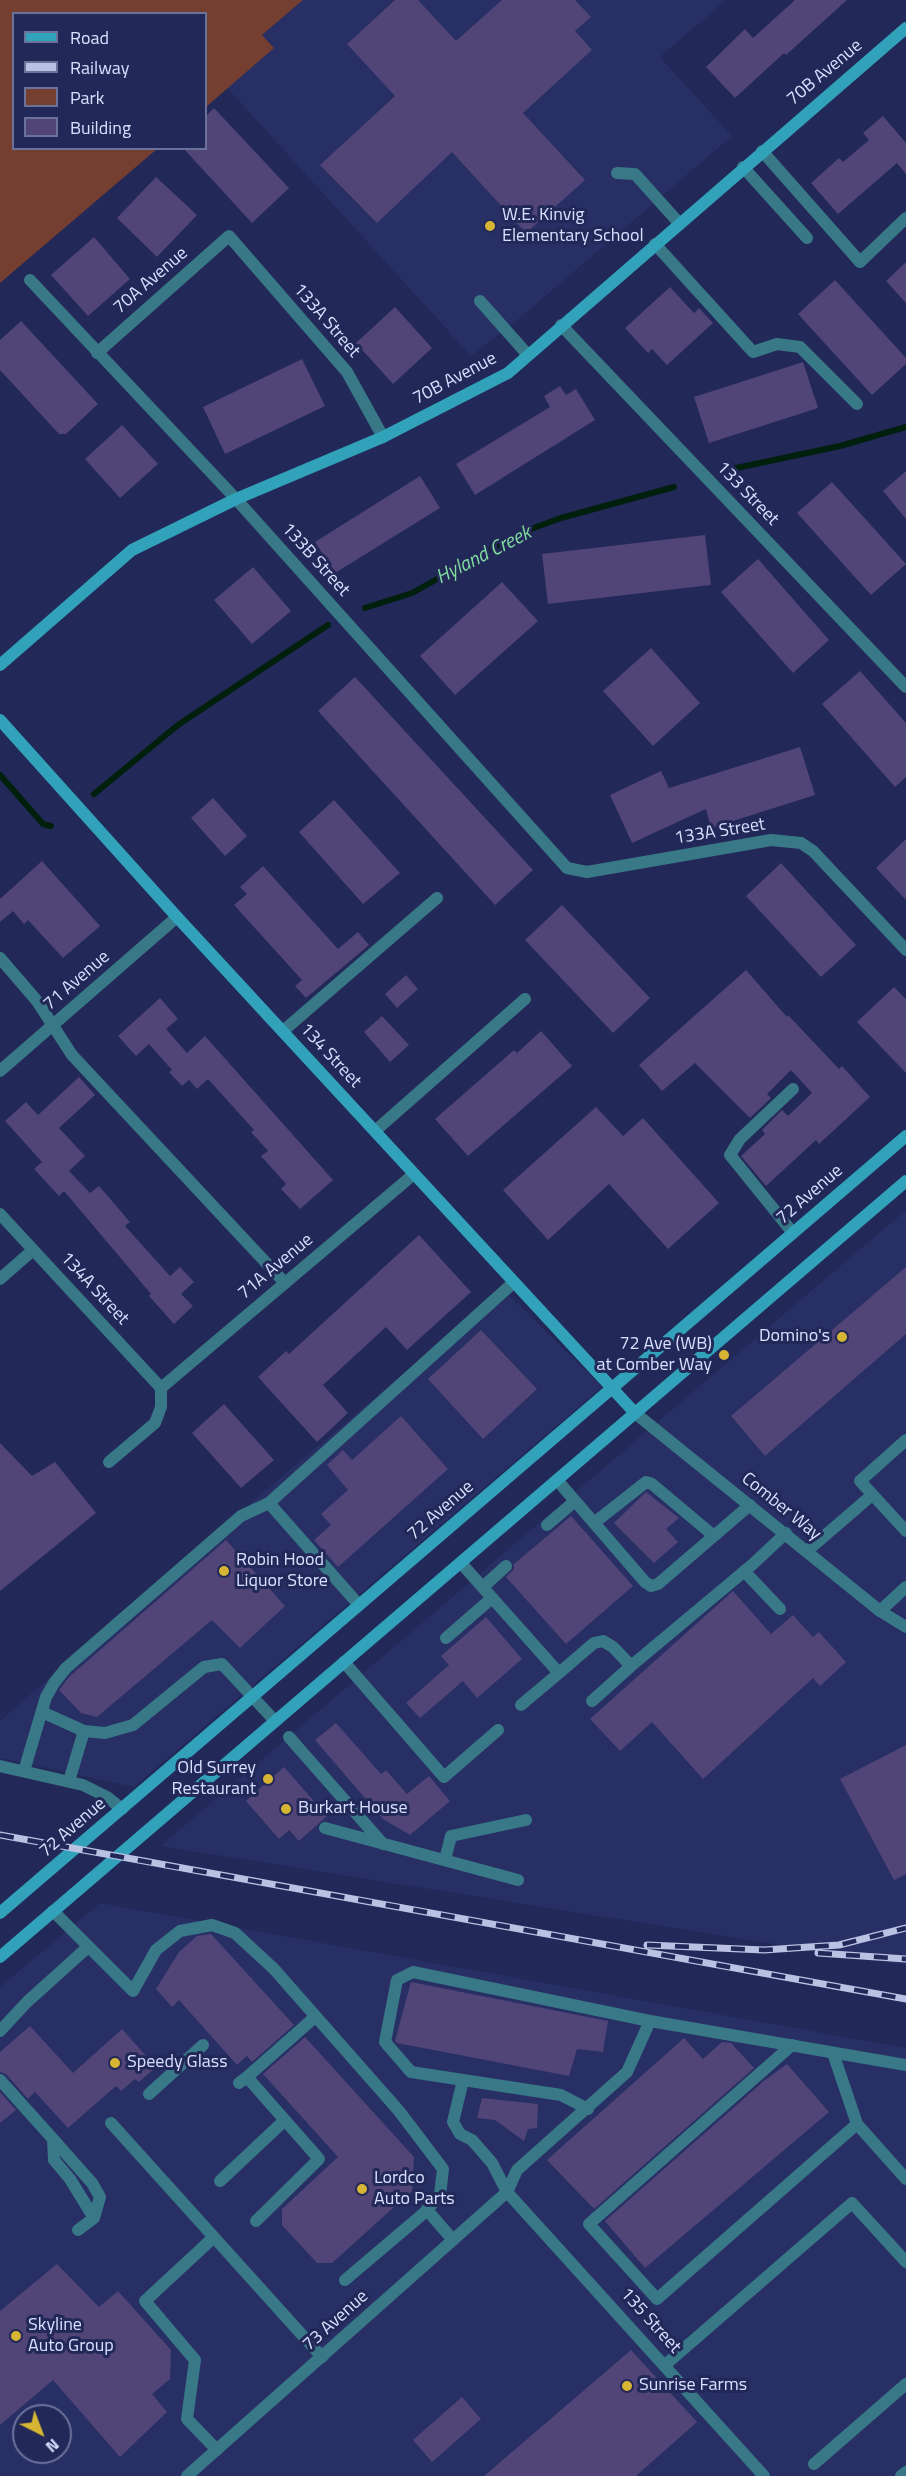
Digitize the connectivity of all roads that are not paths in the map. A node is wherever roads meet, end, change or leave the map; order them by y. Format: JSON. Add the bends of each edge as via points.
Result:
{"nodes":[{"id":1,"x":906,"y":28,"type":"edge"},
{"id":2,"x":762,"y":151,"type":"junction"},
{"id":3,"x":743,"y":167,"type":"junction"},
{"id":4,"x":617,"y":173,"type":"dead end"},
{"id":5,"x":906,"y":218,"type":"edge"},
{"id":6,"x":679,"y":223,"type":"junction"},
{"id":7,"x":229,"y":236,"type":"joint"},
{"id":8,"x":807,"y":238,"type":"dead end"},
{"id":9,"x":655,"y":244,"type":"junction"},
{"id":10,"x":30,"y":280,"type":"dead end"},
{"id":11,"x":480,"y":302,"type":"dead end"},
{"id":12,"x":561,"y":325,"type":"junction"},
{"id":13,"x":97,"y":353,"type":"junction"},
{"id":14,"x":528,"y":355,"type":"junction"},
{"id":15,"x":857,"y":404,"type":"dead end"},
{"id":16,"x":383,"y":437,"type":"junction"},
{"id":17,"x":236,"y":499,"type":"junction"},
{"id":18,"x":0,"y":664,"type":"edge"},
{"id":19,"x":906,"y":687,"type":"edge"},
{"id":20,"x":0,"y":720,"type":"edge"},
{"id":21,"x":567,"y":868,"type":"joint"},
{"id":22,"x":437,"y":898,"type":"dead end"},
{"id":23,"x":177,"y":916,"type":"junction"},
{"id":24,"x":906,"y":950,"type":"edge"},
{"id":25,"x":0,"y":958,"type":"edge"},
{"id":26,"x":525,"y":999,"type":"dead end"},
{"id":27,"x":52,"y":1026,"type":"junction"},
{"id":28,"x":283,"y":1031,"type":"junction"},
{"id":29,"x":0,"y":1071,"type":"edge"},
{"id":30,"x":793,"y":1089,"type":"dead end"},
{"id":31,"x":375,"y":1131,"type":"junction"},
{"id":32,"x":906,"y":1136,"type":"edge"},
{"id":33,"x":414,"y":1174,"type":"junction"},
{"id":34,"x":906,"y":1181,"type":"edge"},
{"id":35,"x":0,"y":1214,"type":"edge"},
{"id":36,"x":793,"y":1233,"type":"junction"},
{"id":37,"x":33,"y":1250,"type":"junction"},
{"id":38,"x":0,"y":1279,"type":"edge"},
{"id":39,"x":285,"y":1283,"type":"junction"},
{"id":40,"x":513,"y":1283,"type":"junction"},
{"id":41,"x":161,"y":1388,"type":"junction"},
{"id":42,"x":610,"y":1389,"type":"junction"},
{"id":43,"x":635,"y":1413,"type":"junction"},
{"id":44,"x":906,"y":1440,"type":"edge"},
{"id":45,"x":109,"y":1462,"type":"dead end"},
{"id":46,"x":557,"y":1480,"type":"junction"},
{"id":47,"x":873,"y":1495,"type":"junction"},
{"id":48,"x":575,"y":1501,"type":"junction"},
{"id":49,"x":268,"y":1503,"type":"junction"},
{"id":50,"x":750,"y":1505,"type":"junction"},
{"id":51,"x":594,"y":1523,"type":"junction"},
{"id":52,"x":547,"y":1525,"type":"dead end"},
{"id":53,"x":906,"y":1531,"type":"edge"},
{"id":54,"x":786,"y":1533,"type":"junction"},
{"id":55,"x":714,"y":1536,"type":"junction"},
{"id":56,"x":807,"y":1551,"type":"junction"},
{"id":57,"x":461,"y":1563,"type":"junction"},
{"id":58,"x":506,"y":1566,"type":"dead end"},
{"id":59,"x":744,"y":1571,"type":"junction"},
{"id":60,"x":483,"y":1587,"type":"junction"},
{"id":61,"x":906,"y":1587,"type":"edge"},
{"id":62,"x":492,"y":1598,"type":"junction"},
{"id":63,"x":359,"y":1605,"type":"junction"},
{"id":64,"x":780,"y":1609,"type":"dead end"},
{"id":65,"x":880,"y":1611,"type":"junction"},
{"id":66,"x":906,"y":1627,"type":"edge"},
{"id":67,"x":446,"y":1638,"type":"dead end"},
{"id":68,"x":344,"y":1662,"type":"junction"},
{"id":69,"x":631,"y":1666,"type":"junction"},
{"id":70,"x":559,"y":1673,"type":"junction"},
{"id":71,"x":252,"y":1696,"type":"junction"},
{"id":72,"x":592,"y":1701,"type":"dead end"},
{"id":73,"x":521,"y":1705,"type":"dead end"},
{"id":74,"x":42,"y":1712,"type":"junction"},
{"id":75,"x":275,"y":1721,"type":"junction"},
{"id":76,"x":498,"y":1730,"type":"dead end"},
{"id":77,"x":84,"y":1731,"type":"junction"},
{"id":78,"x":289,"y":1737,"type":"dead end"},
{"id":79,"x":0,"y":1766,"type":"edge"},
{"id":80,"x":24,"y":1771,"type":"junction"},
{"id":81,"x":69,"y":1781,"type":"junction"},
{"id":82,"x":122,"y":1809,"type":"junction"},
{"id":83,"x":526,"y":1820,"type":"dead end"},
{"id":84,"x":324,"y":1828,"type":"dead end"},
{"id":85,"x":383,"y":1844,"type":"junction"},
{"id":86,"x":445,"y":1860,"type":"junction"},
{"id":87,"x":518,"y":1880,"type":"dead end"},
{"id":88,"x":53,"y":1911,"type":"junction"},
{"id":89,"x":0,"y":1914,"type":"edge"},
{"id":90,"x":88,"y":1947,"type":"junction"},
{"id":91,"x":0,"y":1957,"type":"edge"},
{"id":92,"x":315,"y":2017,"type":"junction"},
{"id":93,"x":650,"y":2021,"type":"junction"},
{"id":94,"x":0,"y":2031,"type":"edge"},
{"id":95,"x":203,"y":2045,"type":"dead end"},
{"id":96,"x":792,"y":2045,"type":"junction"},
{"id":97,"x":833,"y":2053,"type":"junction"},
{"id":98,"x":906,"y":2065,"type":"edge"},
{"id":99,"x":0,"y":2080,"type":"edge"},
{"id":100,"x":463,"y":2080,"type":"junction"},
{"id":101,"x":149,"y":2094,"type":"dead end"},
{"id":102,"x":588,"y":2109,"type":"junction"},
{"id":103,"x":285,"y":2120,"type":"junction"},
{"id":104,"x":111,"y":2123,"type":"dead end"},
{"id":105,"x":857,"y":2124,"type":"junction"},
{"id":106,"x":906,"y":2180,"type":"edge"},
{"id":107,"x":220,"y":2181,"type":"dead end"},
{"id":108,"x":507,"y":2192,"type":"junction"},
{"id":109,"x":427,"y":2210,"type":"junction"},
{"id":110,"x":256,"y":2221,"type":"dead end"},
{"id":111,"x":78,"y":2230,"type":"dead end"},
{"id":112,"x":214,"y":2237,"type":"junction"},
{"id":113,"x":453,"y":2240,"type":"junction"},
{"id":114,"x":906,"y":2262,"type":"edge"},
{"id":115,"x":345,"y":2280,"type":"dead end"},
{"id":116,"x":322,"y":2357,"type":"junction"},
{"id":117,"x":665,"y":2365,"type":"junction"},
{"id":118,"x":906,"y":2384,"type":"edge"},
{"id":119,"x":217,"y":2450,"type":"junction"},
{"id":120,"x":814,"y":2464,"type":"dead end"},
{"id":121,"x":906,"y":2472,"type":"edge"},
{"id":122,"x":187,"y":2476,"type":"edge"},
{"id":123,"x":764,"y":2476,"type":"edge"},
{"id":124,"x":902,"y":2476,"type":"edge"}],
"edges":[{"from":1,"to":2,"type":"main road","name":"70B Avenue"},
{"from":2,"to":3,"type":"main road","name":"70B Avenue"},
{"from":2,"to":5,"type":"street","via":[[860,262]]},
{"from":3,"to":6,"type":"main road","name":"70B Avenue"},
{"from":3,"to":8,"type":"street"},
{"from":4,"to":6,"type":"street","via":[[635,174]]},
{"from":6,"to":9,"type":"main road","name":"70B Avenue"},
{"from":7,"to":13,"type":"street","name":"70A Avenue"},
{"from":7,"to":16,"type":"street","name":"133A Street","via":[[347,372]]},
{"from":9,"to":12,"type":"main road","name":"70B Avenue"},
{"from":9,"to":15,"type":"street","via":[[753,352],[777,344],[800,347]]},
{"from":10,"to":13,"type":"street","name":"133B Street"},
{"from":11,"to":14,"type":"street"},
{"from":12,"to":14,"type":"main road","name":"70B Avenue"},
{"from":12,"to":19,"type":"street","name":"133 Street"},
{"from":13,"to":17,"type":"street","name":"133B Street"},
{"from":14,"to":16,"type":"main road","name":"70B Avenue","via":[[508,373]]},
{"from":16,"to":17,"type":"main road","name":"70B Avenue"},
{"from":17,"to":18,"type":"main road","name":"70B Avenue","via":[[122,556]]},
{"from":17,"to":21,"type":"street","name":"133B Street"},
{"from":20,"to":23,"type":"main road","name":"134 Street"},
{"from":21,"to":24,"type":"street","name":"133A Street","via":[[587,872],[771,840],[801,843]]},
{"from":22,"to":28,"type":"street"},
{"from":23,"to":27,"type":"street","name":"71 Avenue"},
{"from":23,"to":28,"type":"main road","name":"134 Street"},
{"from":25,"to":27,"type":"street","via":[[37,1000]]},
{"from":26,"to":31,"type":"street"},
{"from":27,"to":29,"type":"street","name":"71 Avenue"},
{"from":27,"to":39,"type":"street","via":[[72,1055]]},
{"from":28,"to":31,"type":"main road","name":"134 Street"},
{"from":30,"to":36,"type":"street","via":[[740,1139],[730,1155]]},
{"from":31,"to":33,"type":"main road","name":"134 Street"},
{"from":32,"to":36,"type":"main road","name":"72 Avenue"},
{"from":33,"to":39,"type":"street","name":"71A Avenue"},
{"from":33,"to":40,"type":"main road","name":"134 Street"},
{"from":34,"to":43,"type":"main road"},
{"from":35,"to":37,"type":"street","name":"134A Street"},
{"from":36,"to":42,"type":"main road","name":"72 Avenue"},
{"from":37,"to":38,"type":"street"},
{"from":37,"to":41,"type":"street","name":"134A Street"},
{"from":39,"to":41,"type":"street","name":"71A Avenue"},
{"from":40,"to":42,"type":"main road","name":"134 Street"},
{"from":40,"to":49,"type":"street"},
{"from":41,"to":45,"type":"street","via":[[161,1407],[155,1423]]},
{"from":42,"to":43,"type":"main road","name":"134 Street"},
{"from":42,"to":63,"type":"main road","name":"72 Avenue"},
{"from":43,"to":46,"type":"main road"},
{"from":43,"to":50,"type":"street","name":"Comber Way"},
{"from":44,"to":47,"type":"street","via":[[860,1481]]},
{"from":46,"to":48,"type":"street"},
{"from":46,"to":57,"type":"main road"},
{"from":47,"to":53,"type":"street"},
{"from":47,"to":56,"type":"street"},
{"from":48,"to":51,"type":"street"},
{"from":48,"to":52,"type":"street"},
{"from":49,"to":63,"type":"street"},
{"from":49,"to":74,"type":"street","via":[[241,1516],[66,1668],[54,1683]]},
{"from":50,"to":54,"type":"street","name":"Comber Way"},
{"from":50,"to":55,"type":"street"},
{"from":51,"to":55,"type":"street","via":[[646,1482]]},
{"from":51,"to":55,"type":"street","via":[[651,1586]]},
{"from":54,"to":56,"type":"street","name":"Comber Way"},
{"from":54,"to":59,"type":"street"},
{"from":56,"to":65,"type":"street","name":"Comber Way"},
{"from":57,"to":60,"type":"street"},
{"from":57,"to":68,"type":"main road"},
{"from":58,"to":60,"type":"street"},
{"from":59,"to":64,"type":"street"},
{"from":59,"to":69,"type":"street"},
{"from":60,"to":62,"type":"street"},
{"from":61,"to":65,"type":"street"},
{"from":62,"to":67,"type":"street"},
{"from":62,"to":70,"type":"street"},
{"from":63,"to":71,"type":"main road","name":"72 Avenue"},
{"from":65,"to":66,"type":"street","name":"Comber Way"},
{"from":68,"to":75,"type":"main road"},
{"from":68,"to":76,"type":"street","via":[[444,1777]]},
{"from":69,"to":70,"type":"street","via":[[603,1641],[594,1643]]},
{"from":69,"to":72,"type":"street"},
{"from":70,"to":73,"type":"street"},
{"from":71,"to":75,"type":"street"},
{"from":71,"to":77,"type":"street","via":[[222,1664],[204,1667],[133,1725],[105,1733]]},
{"from":71,"to":82,"type":"main road","name":"72 Avenue"},
{"from":74,"to":77,"type":"street"},
{"from":74,"to":80,"type":"street"},
{"from":75,"to":88,"type":"main road"},
{"from":77,"to":81,"type":"street"},
{"from":78,"to":85,"type":"street"},
{"from":79,"to":80,"type":"street"},
{"from":80,"to":81,"type":"street"},
{"from":81,"to":82,"type":"street","via":[[98,1792]]},
{"from":82,"to":89,"type":"main road","name":"72 Avenue"},
{"from":83,"to":86,"type":"street","via":[[451,1836]]},
{"from":84,"to":85,"type":"street"},
{"from":85,"to":86,"type":"street"},
{"from":86,"to":87,"type":"street"},
{"from":88,"to":90,"type":"street"},
{"from":88,"to":91,"type":"main road"},
{"from":90,"to":92,"type":"street","via":[[133,1991],[156,1950],[180,1931],[212,1925],[235,1933],[274,1969]]},
{"from":90,"to":94,"type":"street"},
{"from":92,"to":103,"type":"street","via":[[243,2080]]},
{"from":92,"to":109,"type":"street","via":[[399,2111],[443,2169],[440,2195]]},
{"from":93,"to":96,"type":"street"},
{"from":93,"to":100,"type":"street","via":[[413,1972],[397,1980],[385,2042],[411,2072]]},
{"from":93,"to":102,"type":"street","name":"73 Avenue","via":[[627,2072]]},
{"from":95,"to":101,"type":"street"},
{"from":96,"to":97,"type":"street"},
{"from":96,"to":105,"type":"street","via":[[589,2224],[657,2299]]},
{"from":97,"to":98,"type":"street"},
{"from":97,"to":105,"type":"street"},
{"from":99,"to":111,"type":"street","via":[[53,2139],[54,2160],[94,2218]]},
{"from":100,"to":102,"type":"street","via":[[561,2095]]},
{"from":100,"to":108,"type":"street","name":"135 Street","via":[[453,2122],[460,2134],[472,2140],[492,2163]]},
{"from":102,"to":108,"type":"street","name":"73 Avenue","via":[[517,2170]]},
{"from":103,"to":107,"type":"street"},
{"from":103,"to":110,"type":"street","via":[[319,2159]]},
{"from":104,"to":112,"type":"street"},
{"from":105,"to":106,"type":"street"},
{"from":108,"to":113,"type":"street","name":"73 Avenue"},
{"from":108,"to":117,"type":"street","name":"135 Street"},
{"from":109,"to":113,"type":"street"},
{"from":109,"to":115,"type":"street"},
{"from":112,"to":116,"type":"street"},
{"from":112,"to":119,"type":"street","via":[[145,2301],[195,2360],[187,2419]]},
{"from":113,"to":116,"type":"street","name":"73 Avenue"},
{"from":114,"to":117,"type":"street","via":[[852,2203]]},
{"from":116,"to":119,"type":"street","name":"73 Avenue"},
{"from":117,"to":123,"type":"street","name":"135 Street"},
{"from":118,"to":120,"type":"street"},
{"from":119,"to":122,"type":"street","name":"73 Avenue"},
{"from":121,"to":124,"type":"street"}]}
